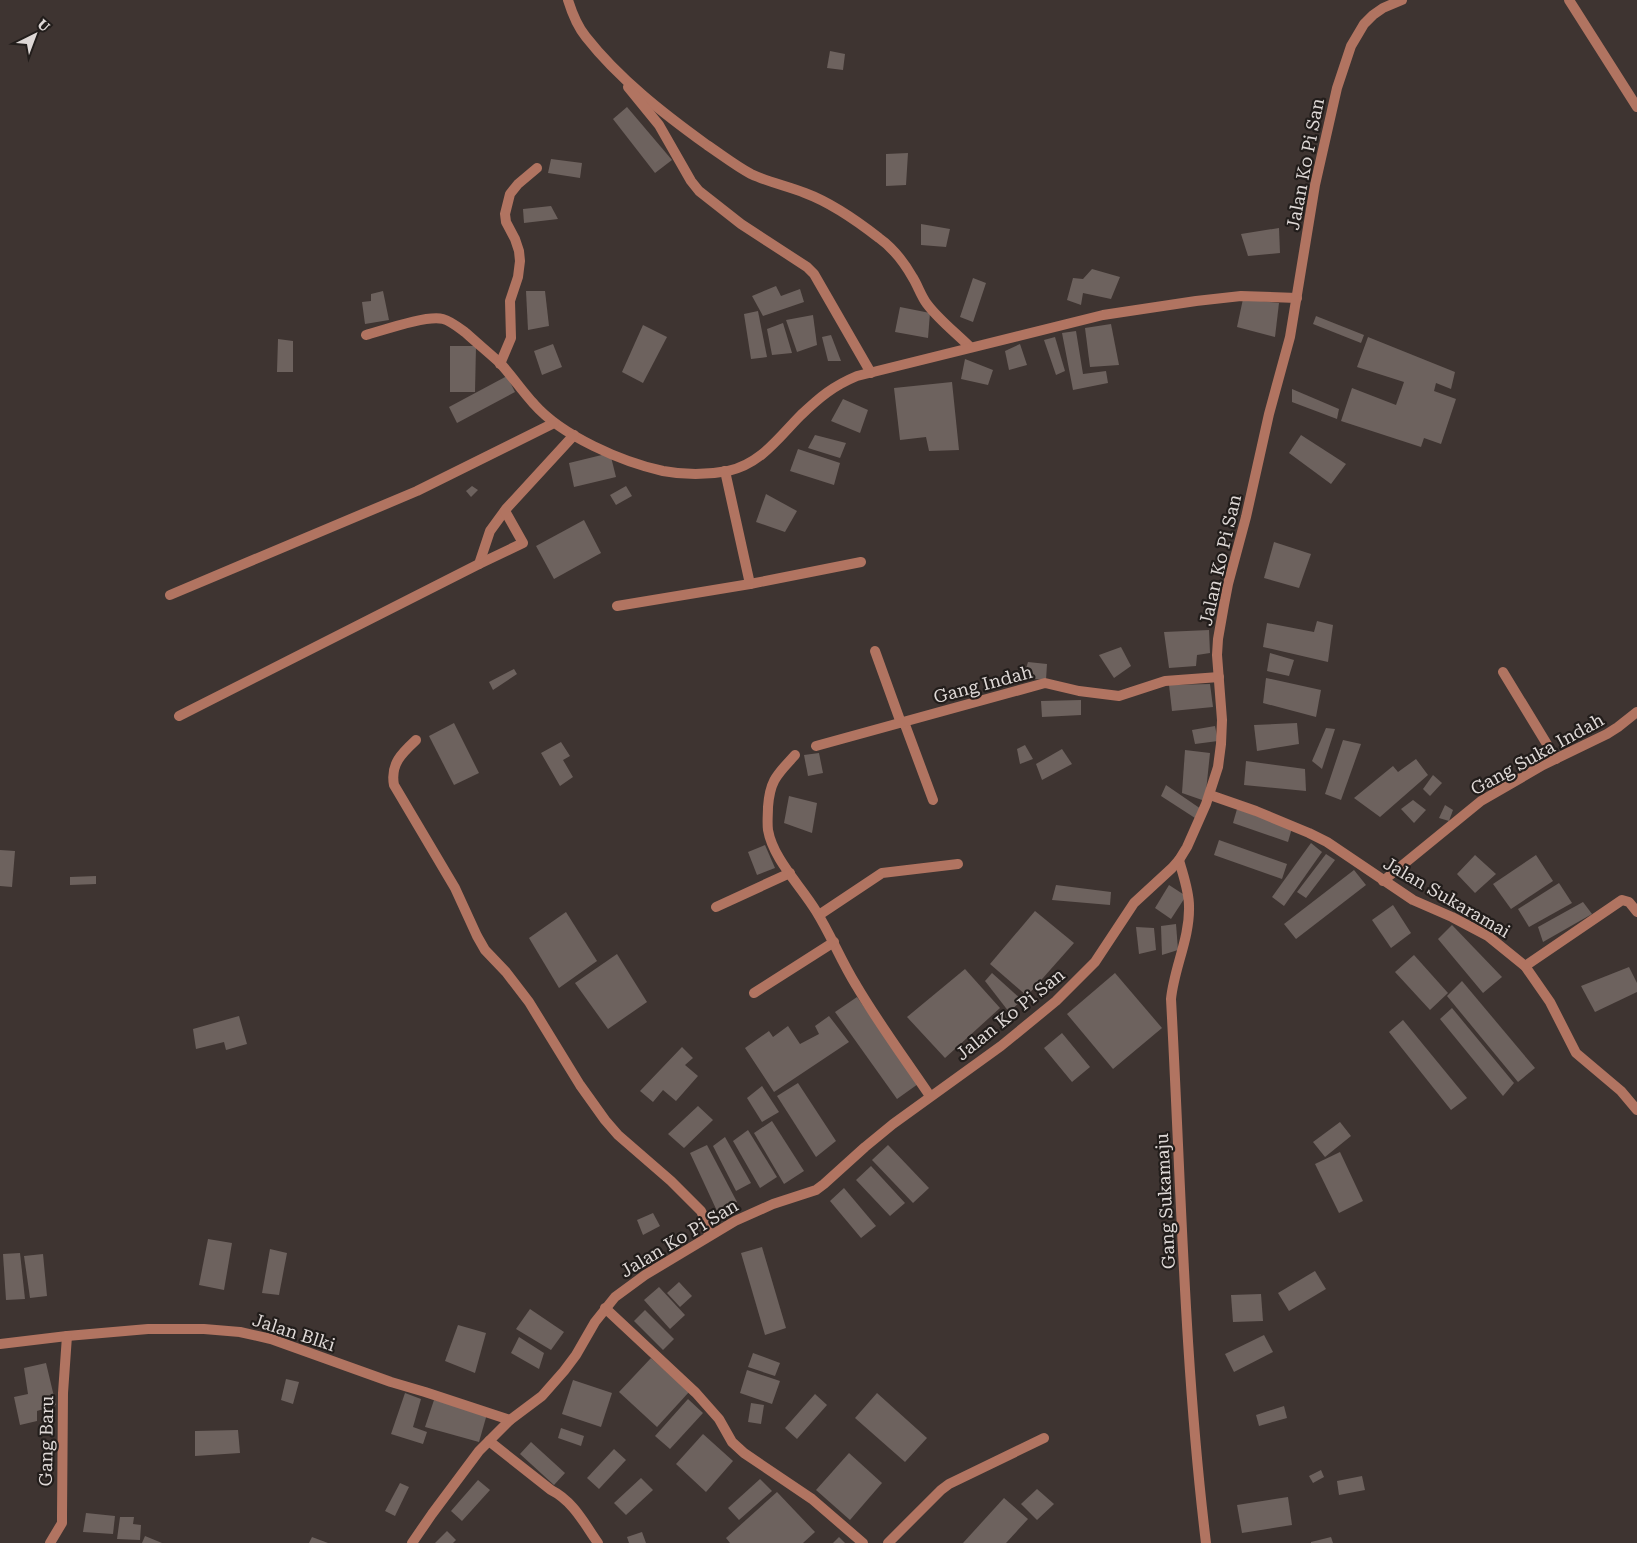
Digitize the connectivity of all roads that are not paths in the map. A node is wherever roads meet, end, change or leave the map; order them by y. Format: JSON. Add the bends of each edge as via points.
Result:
{"nodes":[{"id":1,"x":568,"y":0,"type":"edge"},
{"id":2,"x":1402,"y":0,"type":"edge"},
{"id":3,"x":1568,"y":0,"type":"edge"},
{"id":4,"x":592,"y":44,"type":"junction"},
{"id":5,"x":1637,"y":107,"type":"edge"},
{"id":6,"x":537,"y":168,"type":"dead end"},
{"id":7,"x":1297,"y":298,"type":"junction"},
{"id":8,"x":366,"y":335,"type":"dead end"},
{"id":9,"x":970,"y":347,"type":"junction"},
{"id":10,"x":500,"y":364,"type":"junction"},
{"id":11,"x":871,"y":373,"type":"junction"},
{"id":12,"x":554,"y":423,"type":"junction"},
{"id":13,"x":574,"y":435,"type":"junction"},
{"id":14,"x":725,"y":472,"type":"junction"},
{"id":15,"x":505,"y":511,"type":"junction"},
{"id":16,"x":861,"y":562,"type":"dead end"},
{"id":17,"x":479,"y":564,"type":"junction"},
{"id":18,"x":750,"y":584,"type":"junction"},
{"id":19,"x":170,"y":595,"type":"dead end"},
{"id":20,"x":618,"y":606,"type":"dead end"},
{"id":21,"x":875,"y":651,"type":"dead end"},
{"id":22,"x":1503,"y":672,"type":"dead end"},
{"id":23,"x":1218,"y":676,"type":"junction"},
{"id":24,"x":1637,"y":712,"type":"edge"},
{"id":25,"x":179,"y":716,"type":"dead end"},
{"id":26,"x":902,"y":722,"type":"junction"},
{"id":27,"x":416,"y":740,"type":"dead end"},
{"id":28,"x":816,"y":746,"type":"dead end"},
{"id":29,"x":795,"y":755,"type":"dead end"},
{"id":30,"x":1556,"y":759,"type":"junction"},
{"id":31,"x":1210,"y":795,"type":"junction"},
{"id":32,"x":933,"y":800,"type":"dead end"},
{"id":33,"x":1179,"y":860,"type":"junction"},
{"id":34,"x":958,"y":864,"type":"dead end"},
{"id":35,"x":790,"y":873,"type":"junction"},
{"id":36,"x":1383,"y":881,"type":"junction"},
{"id":37,"x":716,"y":907,"type":"dead end"},
{"id":38,"x":1637,"y":912,"type":"edge"},
{"id":39,"x":819,"y":916,"type":"junction"},
{"id":40,"x":834,"y":942,"type":"junction"},
{"id":41,"x":1525,"y":966,"type":"junction"},
{"id":42,"x":754,"y":993,"type":"dead end"},
{"id":43,"x":930,"y":1096,"type":"junction"},
{"id":44,"x":1637,"y":1110,"type":"edge"},
{"id":45,"x":709,"y":1235,"type":"junction"},
{"id":46,"x":604,"y":1308,"type":"junction"},
{"id":47,"x":67,"y":1336,"type":"junction"},
{"id":48,"x":0,"y":1344,"type":"edge"},
{"id":49,"x":510,"y":1420,"type":"junction"},
{"id":50,"x":1044,"y":1438,"type":"dead end"},
{"id":51,"x":489,"y":1441,"type":"junction"},
{"id":52,"x":50,"y":1543,"type":"edge"},
{"id":53,"x":412,"y":1543,"type":"edge"},
{"id":54,"x":598,"y":1543,"type":"edge"},
{"id":55,"x":863,"y":1543,"type":"edge"},
{"id":56,"x":888,"y":1543,"type":"edge"},
{"id":57,"x":1206,"y":1543,"type":"edge"}],
"edges":[{"from":1,"to":4,"type":"street","via":[[574,18]]},
{"from":2,"to":7,"type":"street","name":"Jalan Ko Pi San","via":[[1378,12],[1364,24],[1345,63],[1315,186]]},
{"from":3,"to":5,"type":"street"},
{"from":4,"to":9,"type":"street","via":[[624,78],[675,121],[738,166],[828,203],[880,238],[906,267],[936,315]]},
{"from":4,"to":11,"type":"street","via":[[659,125],[699,191],[814,274]]},
{"from":6,"to":10,"type":"street","via":[[510,194],[505,214],[520,262],[510,301],[510,338]]},
{"from":7,"to":9,"type":"street","via":[[1241,296],[1153,307],[1103,315]]},
{"from":7,"to":23,"type":"street","name":"Jalan Ko Pi San","via":[[1228,584],[1218,639]]},
{"from":8,"to":10,"type":"street","via":[[428,319],[444,319],[458,327]]},
{"from":9,"to":11,"type":"street"},
{"from":10,"to":12,"type":"street","via":[[532,403]]},
{"from":11,"to":14,"type":"street","via":[[838,384],[760,457]]},
{"from":12,"to":13,"type":"street"},
{"from":12,"to":19,"type":"street","via":[[417,491]]},
{"from":13,"to":14,"type":"street","via":[[620,458],[664,471]]},
{"from":13,"to":15,"type":"street"},
{"from":14,"to":18,"type":"street"},
{"from":15,"to":17,"type":"street","via":[[490,530]]},
{"from":15,"to":17,"type":"street","via":[[523,543]]},
{"from":16,"to":18,"type":"street"},
{"from":17,"to":25,"type":"street"},
{"from":18,"to":20,"type":"street"},
{"from":21,"to":26,"type":"street"},
{"from":22,"to":30,"type":"street"},
{"from":23,"to":26,"type":"street","name":"Gang Indah","via":[[1165,681],[1119,696],[1045,683]]},
{"from":23,"to":31,"type":"street","name":"Jalan Ko Pi San","via":[[1221,744]]},
{"from":24,"to":30,"type":"street","name":"Gang Suka Indah","via":[[1618,727]]},
{"from":26,"to":28,"type":"street","name":"Gang Indah"},
{"from":26,"to":32,"type":"street"},
{"from":27,"to":45,"type":"street","via":[[397,760],[393,770],[394,785],[455,888],[485,950],[525,996],[605,1120],[701,1211]]},
{"from":29,"to":35,"type":"street","via":[[774,779],[768,796],[767,822],[772,843]]},
{"from":30,"to":36,"type":"street","name":"Gang Suka Indah","via":[[1481,801]]},
{"from":31,"to":33,"type":"street","name":"Jalan Ko Pi San"},
{"from":31,"to":36,"type":"street","name":"Jalan Sukaramai","via":[[1309,833]]},
{"from":33,"to":43,"type":"street","name":"Jalan Ko Pi San","via":[[1134,903],[1095,962],[1056,1001],[1001,1046]]},
{"from":33,"to":57,"type":"street","name":"Gang Sukamaju","via":[[1189,906],[1188,926],[1171,999],[1190,1384]]},
{"from":34,"to":39,"type":"street","via":[[882,873]]},
{"from":35,"to":37,"type":"street"},
{"from":35,"to":39,"type":"street"},
{"from":36,"to":41,"type":"street","name":"Jalan Sukaramai","via":[[1413,900],[1488,936]]},
{"from":38,"to":41,"type":"street","via":[[1629,902],[1622,900]]},
{"from":39,"to":40,"type":"street"},
{"from":40,"to":42,"type":"street"},
{"from":40,"to":43,"type":"street","via":[[856,985]]},
{"from":41,"to":44,"type":"street","name":"Jalan Sukaramai","via":[[1550,1002],[1576,1053],[1621,1091]]},
{"from":43,"to":45,"type":"street","name":"Jalan Ko Pi San","via":[[816,1190],[773,1204]]},
{"from":45,"to":46,"type":"street","name":"Jalan Ko Pi San","via":[[628,1286]]},
{"from":46,"to":49,"type":"street","name":"Jalan Ko Pi San","via":[[564,1371],[538,1399]]},
{"from":46,"to":55,"type":"street","via":[[696,1393],[744,1453],[812,1499]]},
{"from":47,"to":48,"type":"street","name":"Jalan Blki"},
{"from":47,"to":49,"type":"street","name":"Jalan Blki","via":[[168,1328],[247,1333]]},
{"from":47,"to":52,"type":"street","name":"Gang Baru","via":[[62,1401],[62,1523]]},
{"from":49,"to":51,"type":"street","name":"Jalan Ko Pi San"},
{"from":50,"to":56,"type":"street","via":[[949,1484]]},
{"from":51,"to":53,"type":"street","name":"Jalan Ko Pi San"},
{"from":51,"to":54,"type":"street","via":[[561,1495]]}]}
